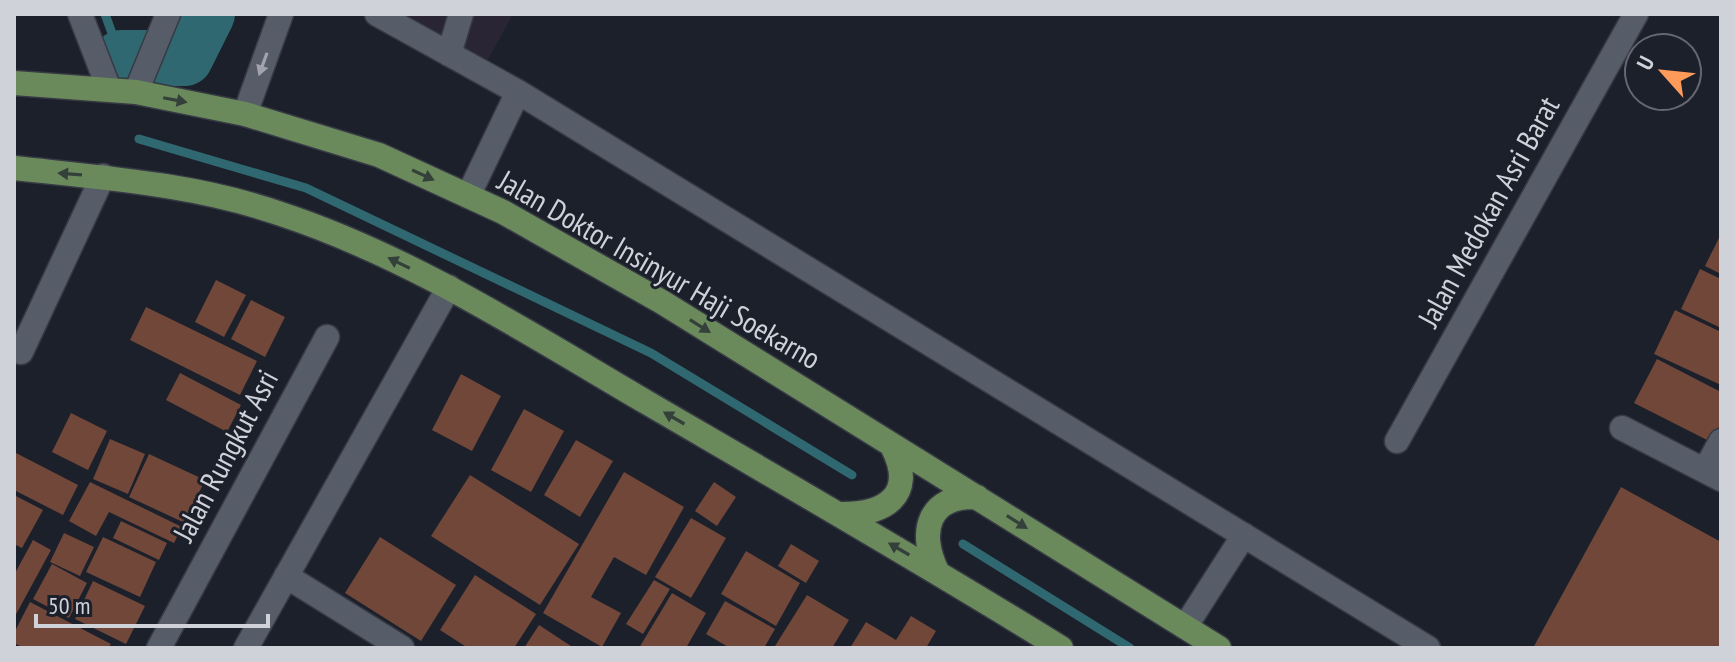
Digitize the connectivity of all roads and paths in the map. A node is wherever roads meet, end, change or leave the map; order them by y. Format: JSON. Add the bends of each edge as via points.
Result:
{"nodes":[{"id":1,"x":80,"y":14,"type":"edge"},
{"id":2,"x":168,"y":14,"type":"edge"},
{"id":3,"x":281,"y":14,"type":"edge"},
{"id":4,"x":377,"y":14,"type":"edge"},
{"id":5,"x":461,"y":14,"type":"edge"},
{"id":6,"x":1636,"y":14,"type":"edge"},
{"id":7,"x":449,"y":54,"type":"junction"},
{"id":8,"x":14,"y":83,"type":"edge"},
{"id":9,"x":109,"y":89,"type":"junction"},
{"id":10,"x":136,"y":92,"type":"junction"},
{"id":11,"x":518,"y":92,"type":"junction"},
{"id":12,"x":245,"y":114,"type":"junction"},
{"id":13,"x":14,"y":168,"type":"edge"},
{"id":14,"x":103,"y":176,"type":"junction"},
{"id":15,"x":468,"y":196,"type":"junction"},
{"id":16,"x":449,"y":287,"type":"junction"},
{"id":17,"x":327,"y":337,"type":"dead end"},
{"id":18,"x":21,"y":352,"type":"dead end"},
{"id":19,"x":1622,"y":428,"type":"dead end"},
{"id":20,"x":1397,"y":441,"type":"dead end"},
{"id":21,"x":1721,"y":441,"type":"edge"},
{"id":22,"x":893,"y":448,"type":"junction"},
{"id":23,"x":1713,"y":474,"type":"edge"},
{"id":24,"x":977,"y":497,"type":"junction"},
{"id":25,"x":837,"y":514,"type":"junction"},
{"id":26,"x":1244,"y":535,"type":"junction"},
{"id":27,"x":937,"y":571,"type":"junction"},
{"id":28,"x":286,"y":576,"type":"junction"},
{"id":29,"x":1185,"y":627,"type":"junction"},
{"id":30,"x":159,"y":648,"type":"edge"},
{"id":31,"x":246,"y":648,"type":"edge"},
{"id":32,"x":402,"y":648,"type":"edge"},
{"id":33,"x":1061,"y":648,"type":"edge"},
{"id":34,"x":1219,"y":648,"type":"edge"},
{"id":35,"x":1428,"y":648,"type":"edge"}],
"edges":[{"from":1,"to":9,"type":"street"},
{"from":2,"to":10,"type":"street"},
{"from":3,"to":12,"type":"street","one_way":true},
{"from":4,"to":7,"type":"street"},
{"from":5,"to":7,"type":"street"},
{"from":6,"to":20,"type":"street","name":"Jalan Medokan Asri Barat"},
{"from":7,"to":11,"type":"street"},
{"from":8,"to":9,"type":"main road","name":"Jalan Doktor Insinyur Haji Soekarno"},
{"from":9,"to":10,"type":"main road","name":"Jalan Doktor Insinyur Haji Soekarno"},
{"from":10,"to":12,"type":"main road","name":"Jalan Doktor Insinyur Haji Soekarno","one_way":true},
{"from":11,"to":15,"type":"street"},
{"from":11,"to":26,"type":"street"},
{"from":12,"to":15,"type":"main road","name":"Jalan Doktor Insinyur Haji Soekarno","one_way":true,"via":[[379,155]]},
{"from":14,"to":13,"type":"main road","one_way":true},
{"from":16,"to":14,"type":"main road","one_way":true,"via":[[282,214],[210,193]]},
{"from":14,"to":18,"type":"street"},
{"from":15,"to":22,"type":"main road","name":"Jalan Doktor Insinyur Haji Soekarno","one_way":true,"via":[[662,302]]},
{"from":25,"to":16,"type":"main road","one_way":true},
{"from":16,"to":28,"type":"street"},
{"from":17,"to":30,"type":"street","name":"Jalan Rungkut Asri"},
{"from":19,"to":23,"type":"street"},
{"from":21,"to":23,"type":"street"},
{"from":22,"to":24,"type":"main road","name":"Jalan Doktor Insinyur Haji Soekarno"},
{"from":22,"to":25,"type":"main road","via":[[902,478],[886,506],[872,513]]},
{"from":24,"to":27,"type":"main road","via":[[961,496],[935,512],[927,543]]},
{"from":24,"to":29,"type":"main road","name":"Jalan Doktor Insinyur Haji Soekarno","one_way":true},
{"from":27,"to":25,"type":"main road","one_way":true},
{"from":26,"to":29,"type":"street"},
{"from":26,"to":35,"type":"street"},
{"from":27,"to":33,"type":"main road"},
{"from":28,"to":31,"type":"street"},
{"from":28,"to":32,"type":"street"},
{"from":29,"to":34,"type":"main road","name":"Jalan Doktor Insinyur Haji Soekarno"}]}
